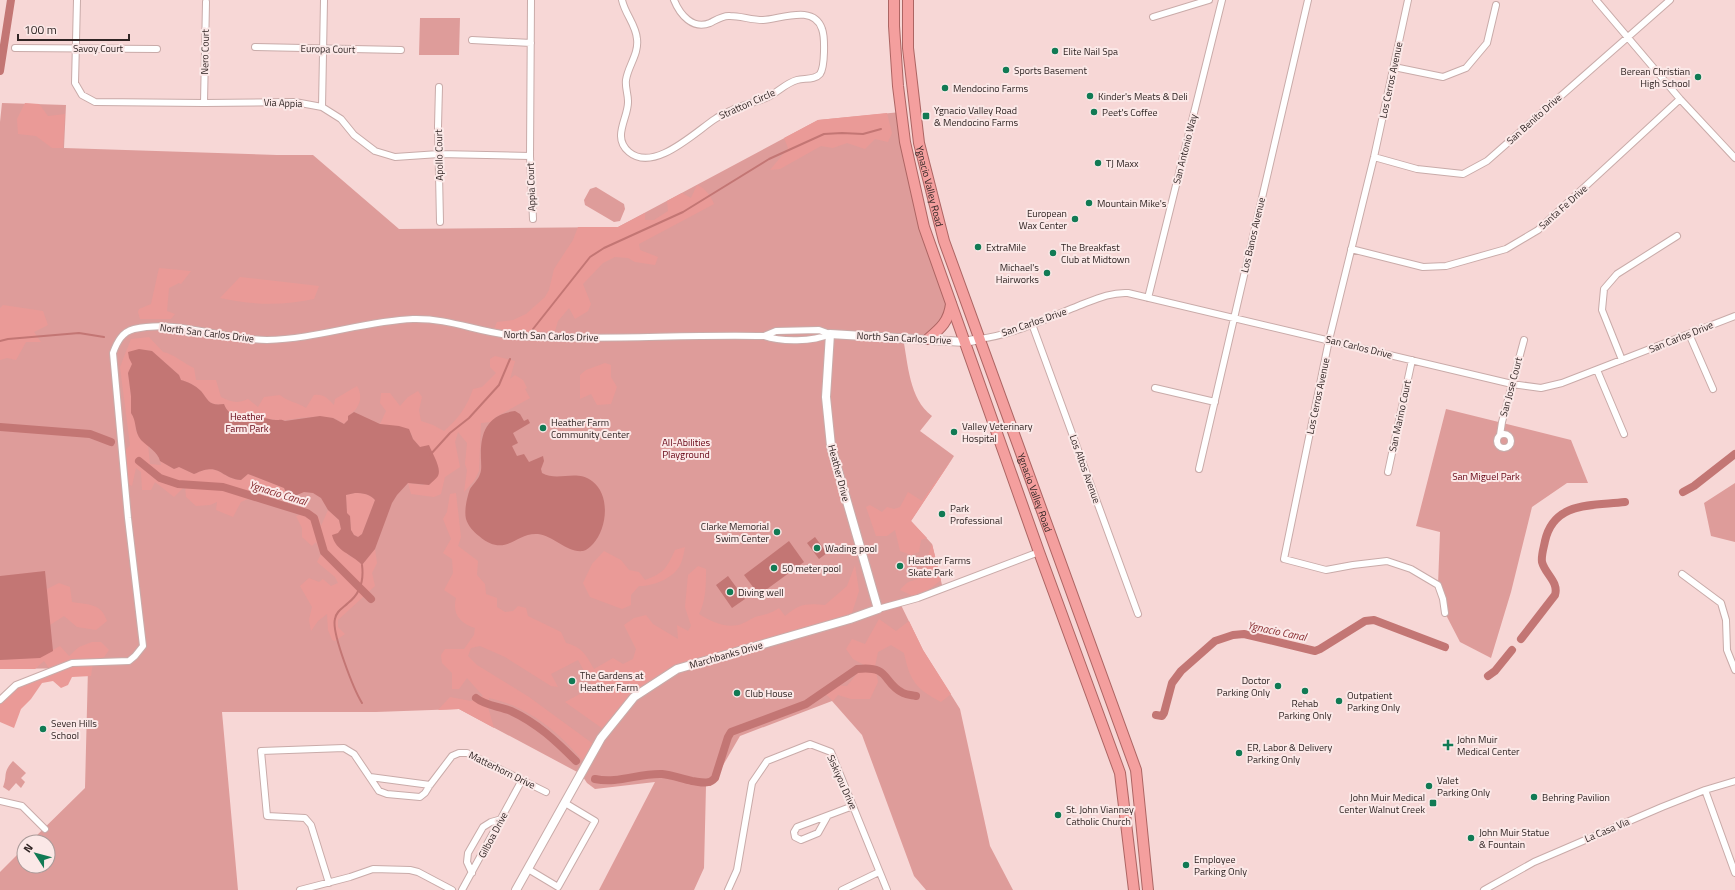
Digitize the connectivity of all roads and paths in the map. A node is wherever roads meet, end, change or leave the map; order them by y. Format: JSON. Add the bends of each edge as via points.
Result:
{"nodes":[{"id":1,"x":77,"y":0,"type":"edge"},
{"id":2,"x":324,"y":0,"type":"edge"},
{"id":3,"x":531,"y":0,"type":"edge"},
{"id":4,"x":622,"y":0,"type":"edge"},
{"id":5,"x":674,"y":0,"type":"edge"},
{"id":6,"x":894,"y":0,"type":"edge"},
{"id":7,"x":908,"y":0,"type":"edge"},
{"id":8,"x":1209,"y":0,"type":"edge"},
{"id":9,"x":1222,"y":0,"type":"edge"},
{"id":10,"x":1308,"y":0,"type":"edge"},
{"id":11,"x":1408,"y":0,"type":"edge"},
{"id":12,"x":1596,"y":0,"type":"edge"},
{"id":13,"x":1670,"y":0,"type":"edge"},
{"id":14,"x":206,"y":2,"type":"dead end"},
{"id":15,"x":1496,"y":5,"type":"dead end"},
{"id":16,"x":1153,"y":17,"type":"dead end"},
{"id":17,"x":1627,"y":37,"type":"junction"},
{"id":18,"x":472,"y":40,"type":"dead end"},
{"id":19,"x":531,"y":43,"type":"junction"},
{"id":20,"x":255,"y":47,"type":"dead end"},
{"id":21,"x":15,"y":48,"type":"dead end"},
{"id":22,"x":76,"y":48,"type":"junction"},
{"id":23,"x":157,"y":49,"type":"dead end"},
{"id":24,"x":323,"y":49,"type":"junction"},
{"id":25,"x":401,"y":50,"type":"dead end"},
{"id":26,"x":1394,"y":67,"type":"junction"},
{"id":27,"x":439,"y":87,"type":"dead end"},
{"id":28,"x":1680,"y":99,"type":"junction"},
{"id":29,"x":204,"y":103,"type":"junction"},
{"id":30,"x":322,"y":107,"type":"junction"},
{"id":31,"x":906,"y":146,"type":"junction"},
{"id":32,"x":439,"y":154,"type":"junction"},
{"id":33,"x":530,"y":156,"type":"junction"},
{"id":34,"x":1374,"y":157,"type":"junction"},
{"id":35,"x":1735,"y":158,"type":"edge"},
{"id":36,"x":930,"y":188,"type":"junction"},
{"id":37,"x":533,"y":218,"type":"dead end"},
{"id":38,"x":440,"y":222,"type":"dead end"},
{"id":39,"x":1678,"y":236,"type":"dead end"},
{"id":40,"x":1351,"y":249,"type":"junction"},
{"id":41,"x":1148,"y":298,"type":"junction"},
{"id":42,"x":951,"y":304,"type":"junction"},
{"id":43,"x":1735,"y":316,"type":"edge"},
{"id":44,"x":1234,"y":317,"type":"junction"},
{"id":45,"x":1032,"y":324,"type":"junction"},
{"id":46,"x":830,"y":334,"type":"junction"},
{"id":47,"x":1689,"y":334,"type":"junction"},
{"id":48,"x":928,"y":339,"type":"junction"},
{"id":49,"x":979,"y":339,"type":"junction"},
{"id":50,"x":1329,"y":340,"type":"junction"},
{"id":51,"x":1524,"y":340,"type":"dead end"},
{"id":52,"x":965,"y":342,"type":"junction"},
{"id":53,"x":1412,"y":360,"type":"junction"},
{"id":54,"x":1622,"y":360,"type":"junction"},
{"id":55,"x":1597,"y":370,"type":"junction"},
{"id":56,"x":1512,"y":384,"type":"junction"},
{"id":57,"x":1155,"y":388,"type":"dead end"},
{"id":58,"x":1713,"y":389,"type":"dead end"},
{"id":59,"x":1215,"y":402,"type":"junction"},
{"id":60,"x":1624,"y":434,"type":"dead end"},
{"id":61,"x":1500,"y":435,"type":"dead end"},
{"id":62,"x":1199,"y":469,"type":"dead end"},
{"id":63,"x":1388,"y":472,"type":"dead end"},
{"id":64,"x":1039,"y":552,"type":"junction"},
{"id":65,"x":1682,"y":574,"type":"dead end"},
{"id":66,"x":878,"y":609,"type":"junction"},
{"id":67,"x":1445,"y":613,"type":"dead end"},
{"id":68,"x":1138,"y":614,"type":"dead end"},
{"id":69,"x":1735,"y":670,"type":"edge"},
{"id":70,"x":0,"y":700,"type":"edge"},
{"id":71,"x":370,"y":777,"type":"junction"},
{"id":72,"x":522,"y":780,"type":"junction"},
{"id":73,"x":1735,"y":781,"type":"edge"},
{"id":74,"x":430,"y":785,"type":"junction"},
{"id":75,"x":1705,"y":790,"type":"junction"},
{"id":76,"x":546,"y":792,"type":"dead end"},
{"id":77,"x":0,"y":801,"type":"edge"},
{"id":78,"x":565,"y":803,"type":"junction"},
{"id":79,"x":853,"y":806,"type":"junction"},
{"id":80,"x":827,"y":817,"type":"junction"},
{"id":81,"x":502,"y":819,"type":"junction"},
{"id":82,"x":45,"y":829,"type":"dead end"},
{"id":83,"x":528,"y":869,"type":"junction"},
{"id":84,"x":880,"y":872,"type":"junction"},
{"id":85,"x":1735,"y":872,"type":"edge"},
{"id":86,"x":472,"y":873,"type":"junction"},
{"id":87,"x":326,"y":884,"type":"junction"},
{"id":88,"x":300,"y":890,"type":"edge"},
{"id":89,"x":452,"y":890,"type":"edge"},
{"id":90,"x":462,"y":890,"type":"edge"},
{"id":91,"x":516,"y":890,"type":"edge"},
{"id":92,"x":728,"y":890,"type":"edge"},
{"id":93,"x":842,"y":890,"type":"edge"},
{"id":94,"x":887,"y":890,"type":"edge"},
{"id":95,"x":1134,"y":890,"type":"edge"},
{"id":96,"x":1148,"y":890,"type":"edge"},
{"id":97,"x":1484,"y":890,"type":"edge"}],
"edges":[{"from":1,"to":22,"type":"street","name":"Via Appia"},
{"from":2,"to":24,"type":"street"},
{"from":3,"to":19,"type":"street"},
{"from":4,"to":5,"type":"street","name":"Stratton Circle","via":[[638,40],[626,81],[628,108],[621,134],[624,147],[640,158],[651,158],[669,151],[725,113],[768,97],[797,80],[816,77],[822,71],[822,27],[810,16],[799,14],[754,20],[729,15],[709,24],[697,25],[684,16]]},
{"from":6,"to":31,"type":"highway","name":"Ygnacio Valley Road","via":[[898,86]]},
{"from":7,"to":36,"type":"highway","name":"Ygnacio Valley Road","via":[[908,48],[919,143]]},
{"from":8,"to":16,"type":"street"},
{"from":9,"to":41,"type":"street","name":"San Antonio Way"},
{"from":10,"to":44,"type":"street","name":"Los Banos Avenue"},
{"from":11,"to":26,"type":"street","name":"Los Cerros Avenue"},
{"from":12,"to":17,"type":"street"},
{"from":13,"to":17,"type":"street","name":"San Benito Drive"},
{"from":14,"to":29,"type":"street","name":"Nero Court"},
{"from":15,"to":26,"type":"street","via":[[1487,43],[1466,68],[1442,77]]},
{"from":17,"to":28,"type":"street"},
{"from":17,"to":34,"type":"street","name":"San Benito Drive","via":[[1487,161],[1463,174],[1417,169]]},
{"from":18,"to":19,"type":"street"},
{"from":19,"to":33,"type":"street"},
{"from":20,"to":24,"type":"street","name":"Europa Court"},
{"from":21,"to":22,"type":"street","name":"Savoy Court"},
{"from":22,"to":23,"type":"street","name":"Savoy Court"},
{"from":22,"to":29,"type":"street","name":"Via Appia","via":[[75,83],[88,100]]},
{"from":24,"to":25,"type":"street","name":"Europa Court"},
{"from":24,"to":30,"type":"street"},
{"from":26,"to":34,"type":"street","name":"Los Cerros Avenue"},
{"from":27,"to":32,"type":"street","name":"Apollo Court"},
{"from":28,"to":35,"type":"street"},
{"from":28,"to":40,"type":"street","name":"Santa Fe Drive","via":[[1538,230],[1506,249],[1446,266],[1424,267]]},
{"from":29,"to":30,"type":"street","name":"Via Appia","via":[[295,102]]},
{"from":30,"to":32,"type":"street","name":"Via Appia","via":[[341,119],[354,135],[375,151],[395,157]]},
{"from":31,"to":36,"type":"highway","via":[[913,154],[920,186],[923,189]]},
{"from":31,"to":42,"type":"highway","name":"Ygnacio Valley Road","via":[[924,227]]},
{"from":32,"to":33,"type":"street","name":"Via Appia"},
{"from":32,"to":38,"type":"street","name":"Apollo Court"},
{"from":33,"to":37,"type":"street","name":"Appia Court"},
{"from":34,"to":40,"type":"street","name":"Los Cerros Avenue"},
{"from":36,"to":49,"type":"highway","name":"Ygnacio Valley Road","via":[[944,241]]},
{"from":39,"to":54,"type":"street","via":[[1617,274],[1604,289],[1602,310]]},
{"from":40,"to":50,"type":"street","name":"Los Cerros Avenue"},
{"from":41,"to":44,"type":"street","name":"San Carlos Drive"},
{"from":41,"to":45,"type":"street","name":"San Carlos Drive","via":[[1128,293],[1111,294]]},
{"from":42,"to":48,"type":"highway","via":[[949,316]]},
{"from":42,"to":52,"type":"highway","name":"Ygnacio Valley Road"},
{"from":43,"to":47,"type":"street","name":"San Carlos Drive"},
{"from":44,"to":50,"type":"street","name":"San Carlos Drive"},
{"from":44,"to":59,"type":"street","name":"Los Banos Avenue"},
{"from":45,"to":49,"type":"street","name":"San Carlos Drive"},
{"from":45,"to":68,"type":"street","name":"Los Altos Avenue"},
{"from":46,"to":48,"type":"street","name":"North San Carlos Drive"},
{"from":46,"to":66,"type":"street","name":"Heather Drive","via":[[826,397],[831,446]]},
{"from":46,"to":70,"type":"street","name":"North San Carlos Drive","via":[[819,330],[776,331],[764,336],[569,338],[496,334],[433,319],[391,321],[286,339],[246,338],[169,326],[129,331],[116,343],[113,353],[142,646],[129,661],[72,663],[16,685]]},
{"from":47,"to":54,"type":"street","name":"San Carlos Drive"},
{"from":47,"to":58,"type":"street"},
{"from":48,"to":52,"type":"street","name":"North San Carlos Drive"},
{"from":49,"to":52,"type":"street","name":"North San Carlos Drive"},
{"from":49,"to":96,"type":"highway","name":"Ygnacio Valley Road","via":[[1136,770]]},
{"from":50,"to":53,"type":"street","name":"San Carlos Drive"},
{"from":50,"to":67,"type":"street","name":"Los Cerros Avenue","via":[[1284,559],[1326,570],[1387,561],[1411,569],[1438,585],[1444,599]]},
{"from":51,"to":56,"type":"street","name":"San Jose Court"},
{"from":52,"to":64,"type":"highway","name":"Ygnacio Valley Road"},
{"from":53,"to":56,"type":"street","name":"San Carlos Drive"},
{"from":53,"to":63,"type":"street","name":"San Marino Court"},
{"from":54,"to":55,"type":"street","name":"San Carlos Drive"},
{"from":55,"to":56,"type":"street","name":"San Carlos Drive","via":[[1541,388]]},
{"from":55,"to":60,"type":"street"},
{"from":56,"to":61,"type":"street","name":"San Jose Court"},
{"from":57,"to":59,"type":"street"},
{"from":59,"to":62,"type":"street","name":"Los Banos Avenue"},
{"from":64,"to":66,"type":"street","name":"Marchbanks Drive","via":[[924,596]]},
{"from":64,"to":95,"type":"highway","name":"Ygnacio Valley Road","via":[[1120,773]]},
{"from":65,"to":69,"type":"street","via":[[1721,603],[1726,620],[1727,650]]},
{"from":66,"to":78,"type":"street","name":"Marchbanks Drive","via":[[677,669],[634,697],[606,730]]},
{"from":71,"to":74,"type":"street"},
{"from":71,"to":74,"type":"street","name":"Matterhorn Drive","via":[[376,788],[386,794],[420,797]]},
{"from":71,"to":87,"type":"street","name":"Matterhorn Drive","via":[[354,754],[344,748],[261,751],[267,816],[302,817],[307,820],[311,825]]},
{"from":72,"to":74,"type":"street","name":"Matterhorn Drive","via":[[463,752],[452,756]]},
{"from":72,"to":76,"type":"street","name":"Matterhorn Drive"},
{"from":72,"to":81,"type":"street","name":"Gilboa Drive"},
{"from":73,"to":75,"type":"street","name":"La Casa Via"},
{"from":75,"to":85,"type":"street"},
{"from":75,"to":97,"type":"street","name":"La Casa Via","via":[[1534,862]]},
{"from":77,"to":82,"type":"street","via":[[22,806]]},
{"from":78,"to":83,"type":"street","name":"Marchbanks Drive"},
{"from":78,"to":83,"type":"street","via":[[595,821],[558,887]]},
{"from":79,"to":80,"type":"street"},
{"from":79,"to":84,"type":"street","name":"Siskiyou Drive"},
{"from":79,"to":92,"type":"street","name":"Siskiyou Drive","via":[[831,752],[810,744],[767,761],[752,783],[737,870]]},
{"from":80,"to":80,"type":"street","via":[[797,827],[795,837],[801,840],[818,833]]},
{"from":81,"to":86,"type":"street","name":"Gilboa Drive"},
{"from":81,"to":86,"type":"street","via":[[483,827],[468,853],[467,862]]},
{"from":83,"to":91,"type":"street","name":"Marchbanks Drive"},
{"from":84,"to":93,"type":"street"},
{"from":84,"to":94,"type":"street","name":"Siskiyou Drive"},
{"from":86,"to":90,"type":"street","name":"Gilboa Drive"},
{"from":87,"to":88,"type":"street"},
{"from":87,"to":89,"type":"street","via":[[373,869],[410,870],[424,874]]}]}
